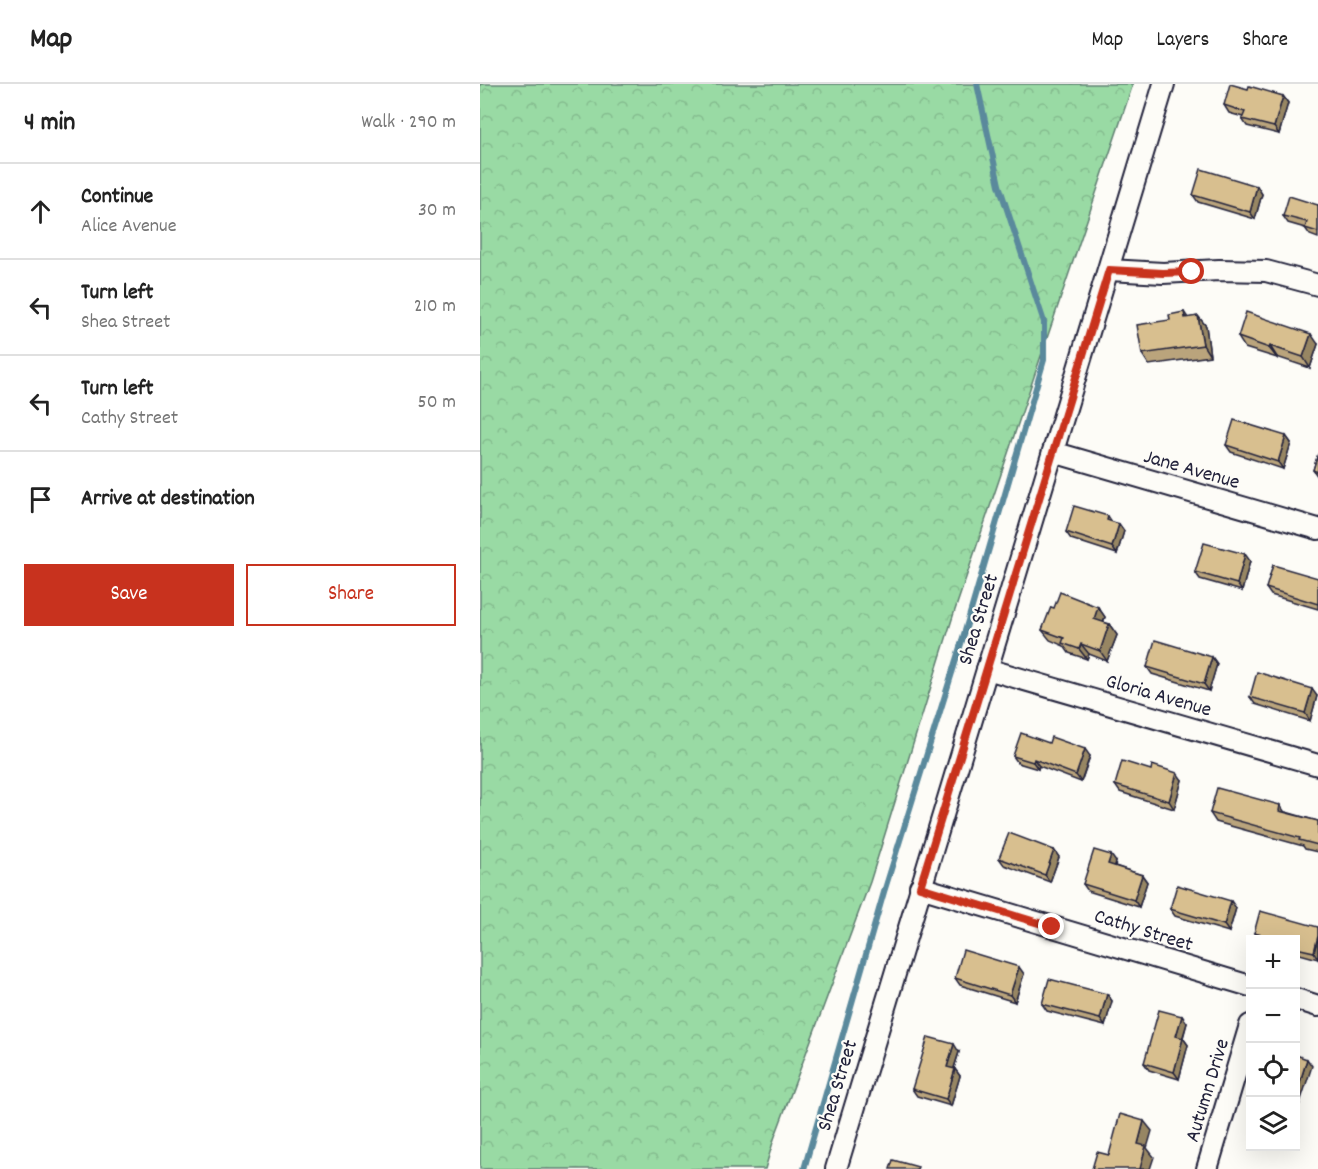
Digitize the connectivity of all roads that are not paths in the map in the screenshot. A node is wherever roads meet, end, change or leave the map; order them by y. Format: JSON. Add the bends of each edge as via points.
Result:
{"nodes":[{"id":1,"x":1164,"y":84,"type":"edge"},
{"id":2,"x":1109,"y":270,"type":"junction"},
{"id":3,"x":1318,"y":285,"type":"edge"},
{"id":4,"x":1053,"y":452,"type":"junction"},
{"id":5,"x":1318,"y":529,"type":"edge"},
{"id":6,"x":987,"y":669,"type":"junction"},
{"id":7,"x":1318,"y":765,"type":"edge"},
{"id":8,"x":920,"y":887,"type":"junction"},
{"id":9,"x":1246,"y":985,"type":"edge"},
{"id":10,"x":1300,"y":1000,"type":"edge"},
{"id":11,"x":1318,"y":1006,"type":"edge"},
{"id":12,"x":1246,"y":1041,"type":"edge"},
{"id":13,"x":836,"y":1169,"type":"edge"},
{"id":14,"x":1207,"y":1169,"type":"edge"}],
"edges":[{"from":1,"to":2,"type":"street","name":"Shea Street"},
{"from":2,"to":3,"type":"street","via":[[1266,271]]},
{"from":2,"to":4,"type":"street","name":"Shea Street"},
{"from":4,"to":5,"type":"street","name":"Jane Avenue"},
{"from":4,"to":6,"type":"street","name":"Shea Street"},
{"from":6,"to":7,"type":"street","name":"Gloria Avenue"},
{"from":6,"to":8,"type":"street","name":"Shea Street"},
{"from":8,"to":9,"type":"street","name":"Cathy Street"},
{"from":8,"to":13,"type":"street","name":"Shea Street"},
{"from":10,"to":11,"type":"street"},
{"from":12,"to":14,"type":"street","name":"Autumn Drive"}]}
